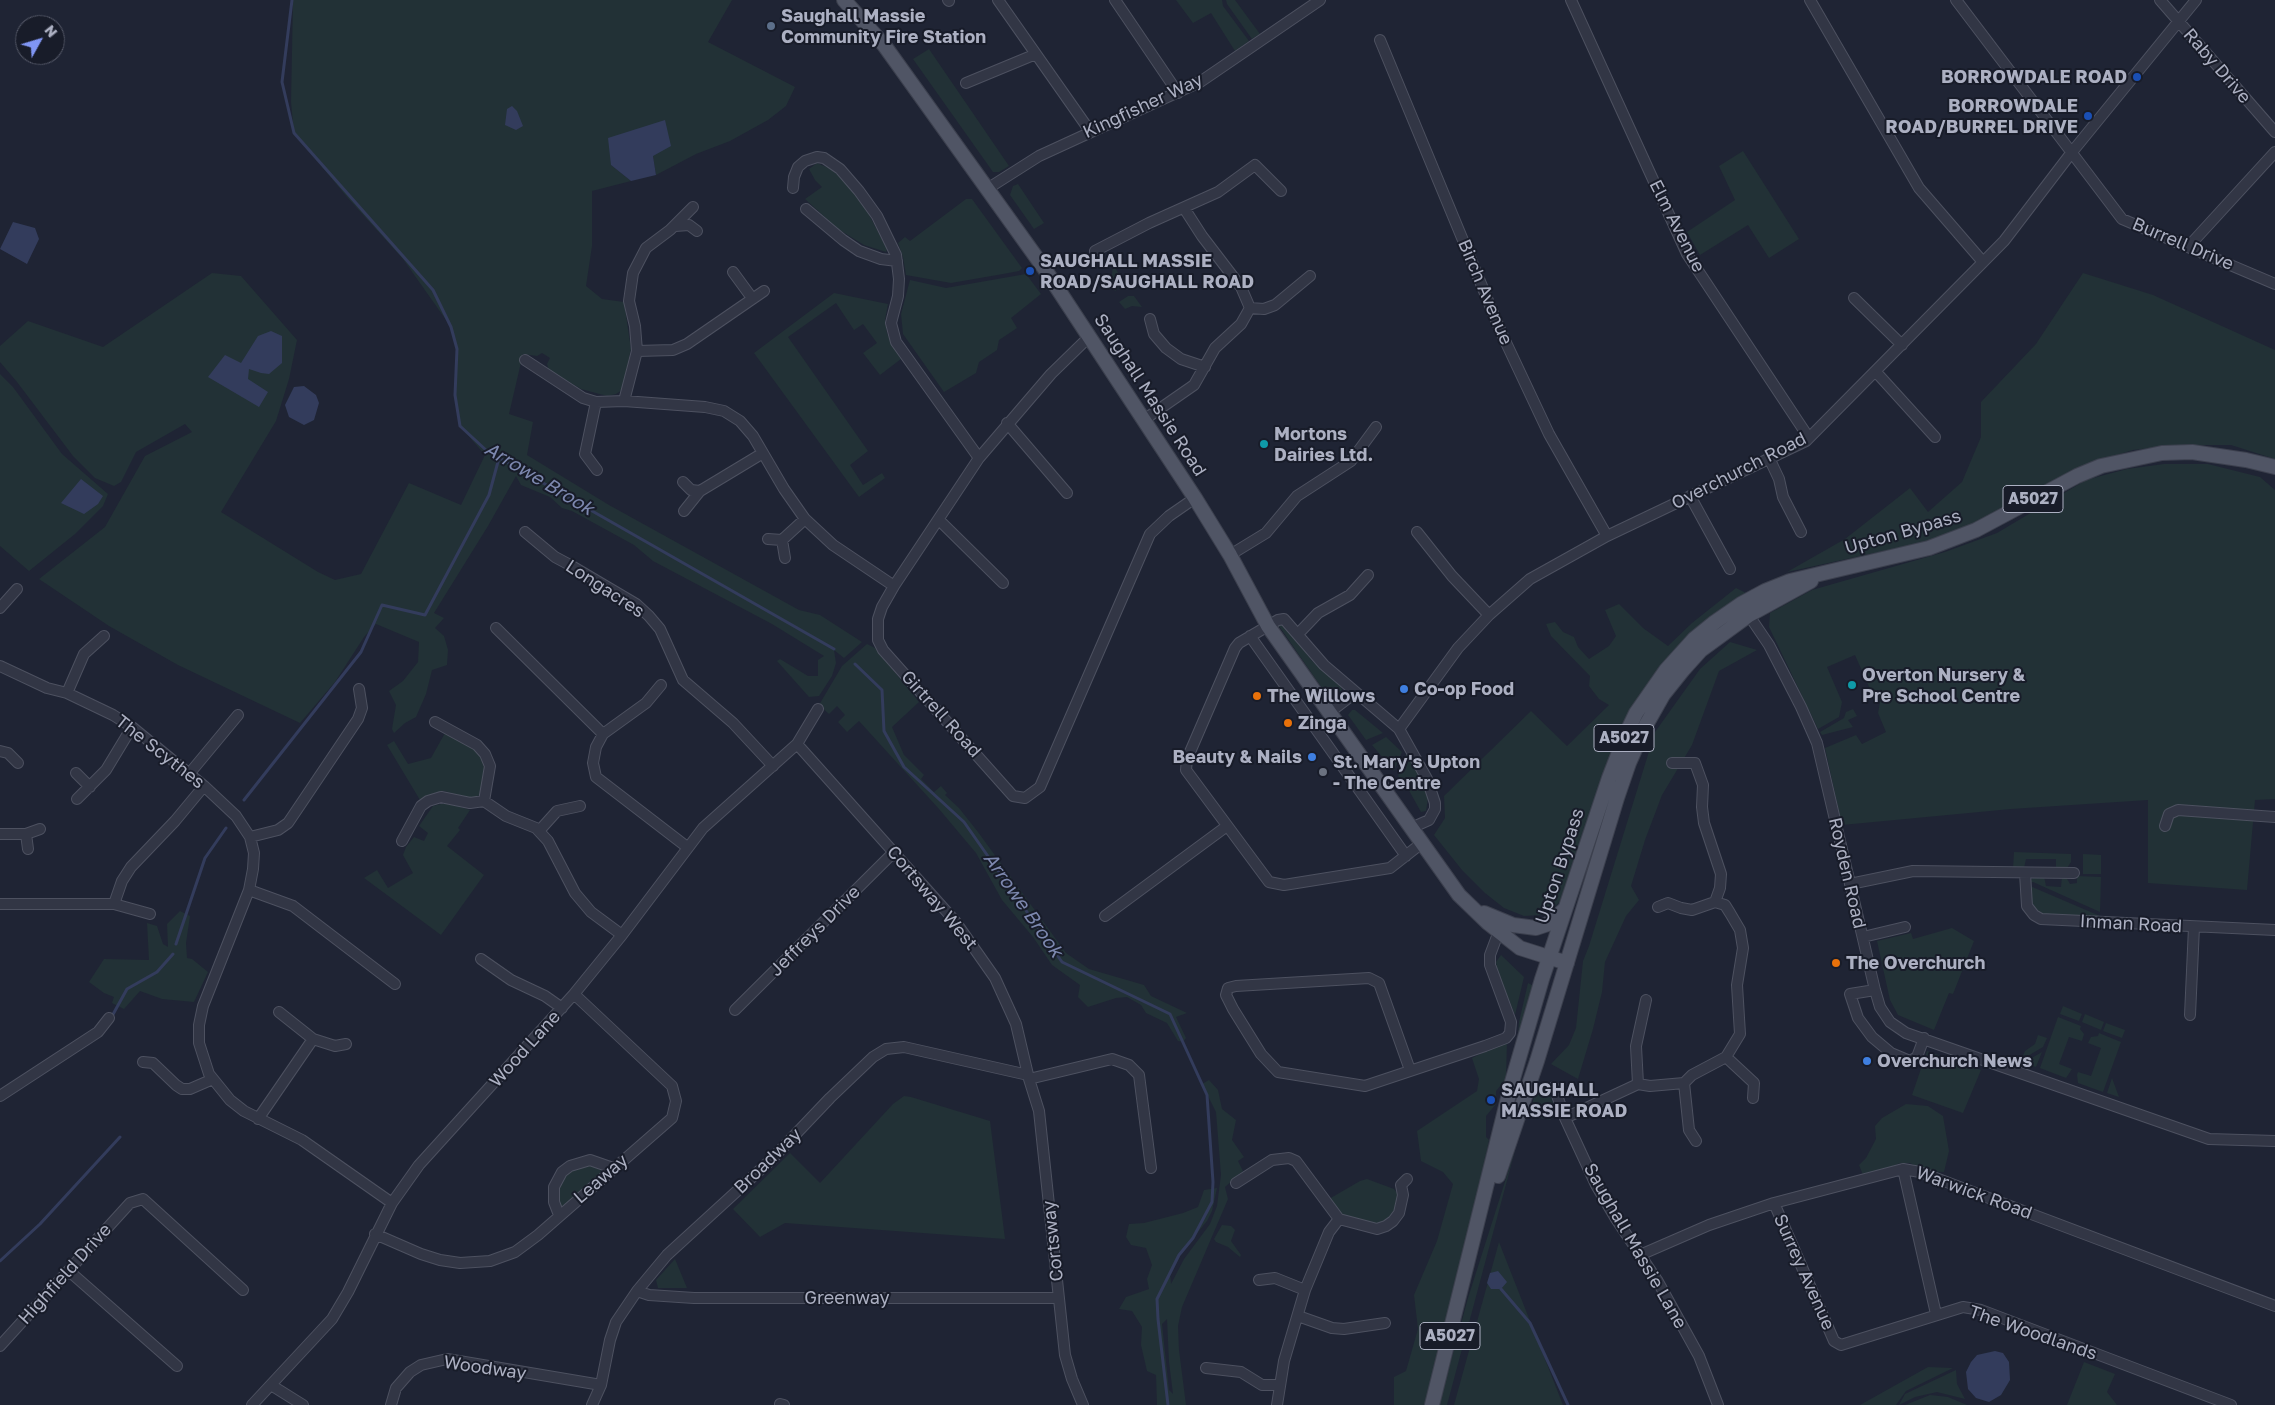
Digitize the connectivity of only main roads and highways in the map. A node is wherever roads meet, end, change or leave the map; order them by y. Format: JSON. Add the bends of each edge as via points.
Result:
{"nodes":[{"id":1,"x":844,"y":0,"type":"edge"},
{"id":2,"x":2246,"y":460,"type":"junction"},
{"id":3,"x":2275,"y":467,"type":"edge"},
{"id":4,"x":2275,"y":475,"type":"edge"},
{"id":5,"x":1745,"y":609,"type":"junction"},
{"id":6,"x":1474,"y":909,"type":"junction"},
{"id":7,"x":1566,"y":909,"type":"junction"},
{"id":8,"x":1559,"y":956,"type":"junction"},
{"id":9,"x":1432,"y":1405,"type":"edge"}],
"edges":[{"from":1,"to":6,"type":"main road","name":"Saughall Massie Road","via":[[884,45],[1090,336],[1230,555],[1268,626],[1459,895]]},
{"from":2,"to":3,"type":"main road","name":"Upton Bypass","number":"A5027"},
{"from":2,"to":4,"type":"main road","name":"Upton Bypass","number":"A5027"},
{"from":2,"to":5,"type":"main road","name":"Upton Bypass","number":"A5027","via":[[2192,452],[2162,453],[2101,466],[1976,530],[1929,548],[1790,580]]},
{"from":5,"to":7,"type":"main road","name":"Upton Bypass","number":"A5027","via":[[1694,639],[1666,670],[1636,713],[1608,778]]},
{"from":5,"to":8,"type":"main road","name":"Upton Bypass","number":"A5027","via":[[1683,670],[1646,725],[1629,763],[1602,845]]},
{"from":6,"to":7,"type":"main road","via":[[1513,925],[1536,928],[1548,924]]},
{"from":6,"to":8,"type":"main road","name":"Saughall Massie Road","via":[[1501,932]]},
{"from":7,"to":8,"type":"main road","name":"Upton Bypass","number":"A5027"},
{"from":8,"to":9,"type":"main road","name":"Upton Bypass","number":"A5027","via":[[1537,1061],[1467,1266]]}]}
